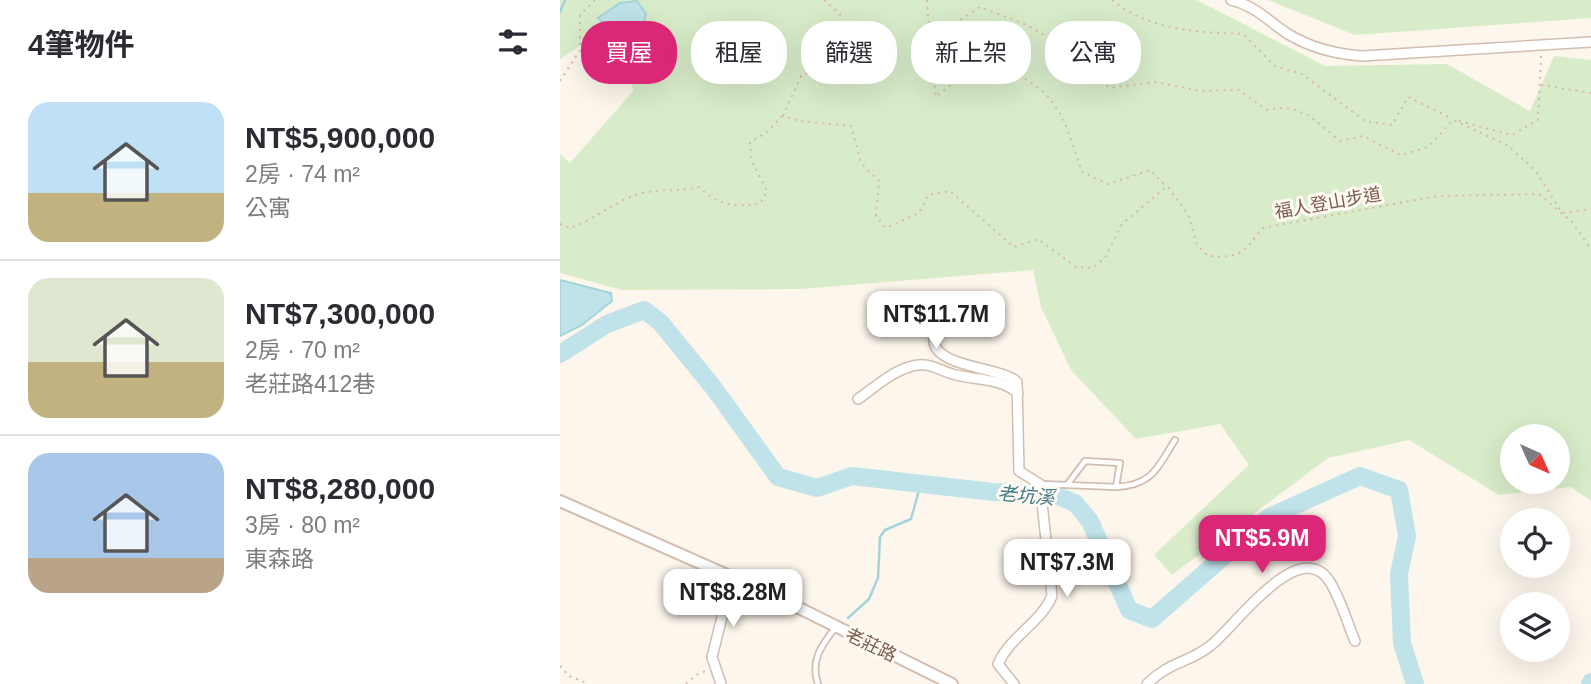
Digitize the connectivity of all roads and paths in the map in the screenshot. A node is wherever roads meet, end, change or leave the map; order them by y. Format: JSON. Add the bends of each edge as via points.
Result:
{"nodes":[{"id":1,"x":595,"y":0,"type":"edge"},
{"id":2,"x":824,"y":0,"type":"edge"},
{"id":3,"x":927,"y":0,"type":"edge"},
{"id":4,"x":1112,"y":0,"type":"edge"},
{"id":5,"x":1231,"y":0,"type":"edge"},
{"id":6,"x":928,"y":21,"type":"edge"},
{"id":7,"x":957,"y":21,"type":"edge"},
{"id":8,"x":1017,"y":21,"type":"edge"},
{"id":9,"x":1031,"y":27,"type":"edge"},
{"id":10,"x":1591,"y":42,"type":"edge"},
{"id":11,"x":1542,"y":43,"type":"junction"},
{"id":12,"x":560,"y":81,"type":"edge"},
{"id":13,"x":935,"y":84,"type":"edge"},
{"id":14,"x":952,"y":84,"type":"edge"},
{"id":15,"x":1030,"y":84,"type":"edge"},
{"id":16,"x":1540,"y":85,"type":"junction"},
{"id":17,"x":1591,"y":93,"type":"edge"},
{"id":18,"x":783,"y":116,"type":"junction"},
{"id":19,"x":1453,"y":120,"type":"junction"},
{"id":20,"x":1167,"y":186,"type":"junction"},
{"id":21,"x":1591,"y":209,"type":"edge"},
{"id":22,"x":1562,"y":213,"type":"junction"},
{"id":23,"x":560,"y":224,"type":"edge"},
{"id":24,"x":1591,"y":250,"type":"edge"},
{"id":25,"x":935,"y":309,"type":"dead end"},
{"id":26,"x":1018,"y":393,"type":"junction"},
{"id":27,"x":858,"y":398,"type":"dead end"},
{"id":28,"x":1175,"y":440,"type":"dead end"},
{"id":29,"x":1040,"y":484,"type":"junction"},
{"id":30,"x":1067,"y":485,"type":"junction"},
{"id":31,"x":1116,"y":487,"type":"junction"},
{"id":32,"x":560,"y":501,"type":"edge"},
{"id":33,"x":732,"y":577,"type":"junction"},
{"id":34,"x":835,"y":628,"type":"junction"},
{"id":35,"x":1354,"y":642,"type":"dead end"},
{"id":36,"x":560,"y":666,"type":"edge"},
{"id":37,"x":715,"y":667,"type":"junction"},
{"id":38,"x":589,"y":684,"type":"edge"},
{"id":39,"x":687,"y":684,"type":"edge"},
{"id":40,"x":721,"y":684,"type":"edge"},
{"id":41,"x":818,"y":684,"type":"edge"},
{"id":42,"x":952,"y":684,"type":"edge"},
{"id":43,"x":1014,"y":684,"type":"edge"},
{"id":44,"x":1147,"y":684,"type":"edge"}],
"edges":[{"from":1,"to":12,"type":"path","via":[[580,15],[580,50]]},
{"from":2,"to":18,"type":"path","via":[[840,14],[835,60],[801,76]]},
{"from":3,"to":6,"type":"path"},
{"from":4,"to":19,"type":"path","via":[[1125,11],[1176,31],[1243,34],[1275,66],[1302,74],[1365,121],[1392,125],[1408,97]]},
{"from":5,"to":11,"type":"street","via":[[1257,9],[1287,33],[1337,54]]},
{"from":7,"to":8,"type":"path","via":[[980,7]]},
{"from":9,"to":19,"type":"path","via":[[1074,52],[1109,88],[1155,82],[1201,91],[1239,90],[1267,110],[1286,105],[1309,116],[1340,141],[1363,136],[1401,155],[1428,147]]},
{"from":10,"to":11,"type":"street"},
{"from":11,"to":16,"type":"path"},
{"from":13,"to":14,"type":"path","via":[[936,97]]},
{"from":15,"to":20,"type":"path","via":[[1049,98],[1082,172],[1108,184],[1150,170]]},
{"from":16,"to":17,"type":"path"},
{"from":16,"to":19,"type":"path","via":[[1538,120],[1512,135]]},
{"from":18,"to":20,"type":"path","via":[[851,126],[861,163],[879,181],[876,216],[886,228],[919,213],[928,195],[950,191],[1014,247],[1038,239],[1076,267],[1093,268],[1105,258],[1122,224]]},
{"from":18,"to":23,"type":"path","via":[[750,142],[752,162],[767,191],[760,204],[734,207],[713,200],[699,187],[651,191],[628,198],[583,224],[570,228]]},
{"from":19,"to":22,"type":"path","via":[[1507,145],[1535,170]]},
{"from":20,"to":22,"type":"path","name":"福人登山步道","via":[[1188,214],[1197,245],[1208,256],[1232,258],[1246,250],[1262,228],[1438,197],[1539,194]]},
{"from":21,"to":22,"type":"path"},
{"from":22,"to":24,"type":"path","name":"福人登山步道"},
{"from":25,"to":26,"type":"street","via":[[937,348],[967,366],[1013,378]]},
{"from":26,"to":27,"type":"street","via":[[999,383],[954,375],[928,364],[897,372]]},
{"from":26,"to":29,"type":"street","via":[[1019,471]]},
{"from":28,"to":31,"type":"lane","via":[[1151,477],[1138,486]]},
{"from":29,"to":30,"type":"lane"},
{"from":29,"to":43,"type":"street","via":[[1052,596],[1048,606],[1006,646],[998,664]]},
{"from":30,"to":31,"type":"lane"},
{"from":30,"to":31,"type":"lane","via":[[1085,461],[1093,460],[1120,463]]},
{"from":32,"to":33,"type":"street","name":"老莊路"},
{"from":33,"to":34,"type":"street","name":"老莊路"},
{"from":33,"to":37,"type":"street","via":[[715,637]]},
{"from":34,"to":41,"type":"lane","via":[[815,662]]},
{"from":34,"to":42,"type":"street","name":"老莊路"},
{"from":35,"to":44,"type":"street","via":[[1329,580],[1319,570],[1305,567],[1271,587],[1209,647],[1163,668]]},
{"from":36,"to":38,"type":"path","via":[[569,676]]},
{"from":37,"to":39,"type":"path"},
{"from":37,"to":40,"type":"street"}]}
